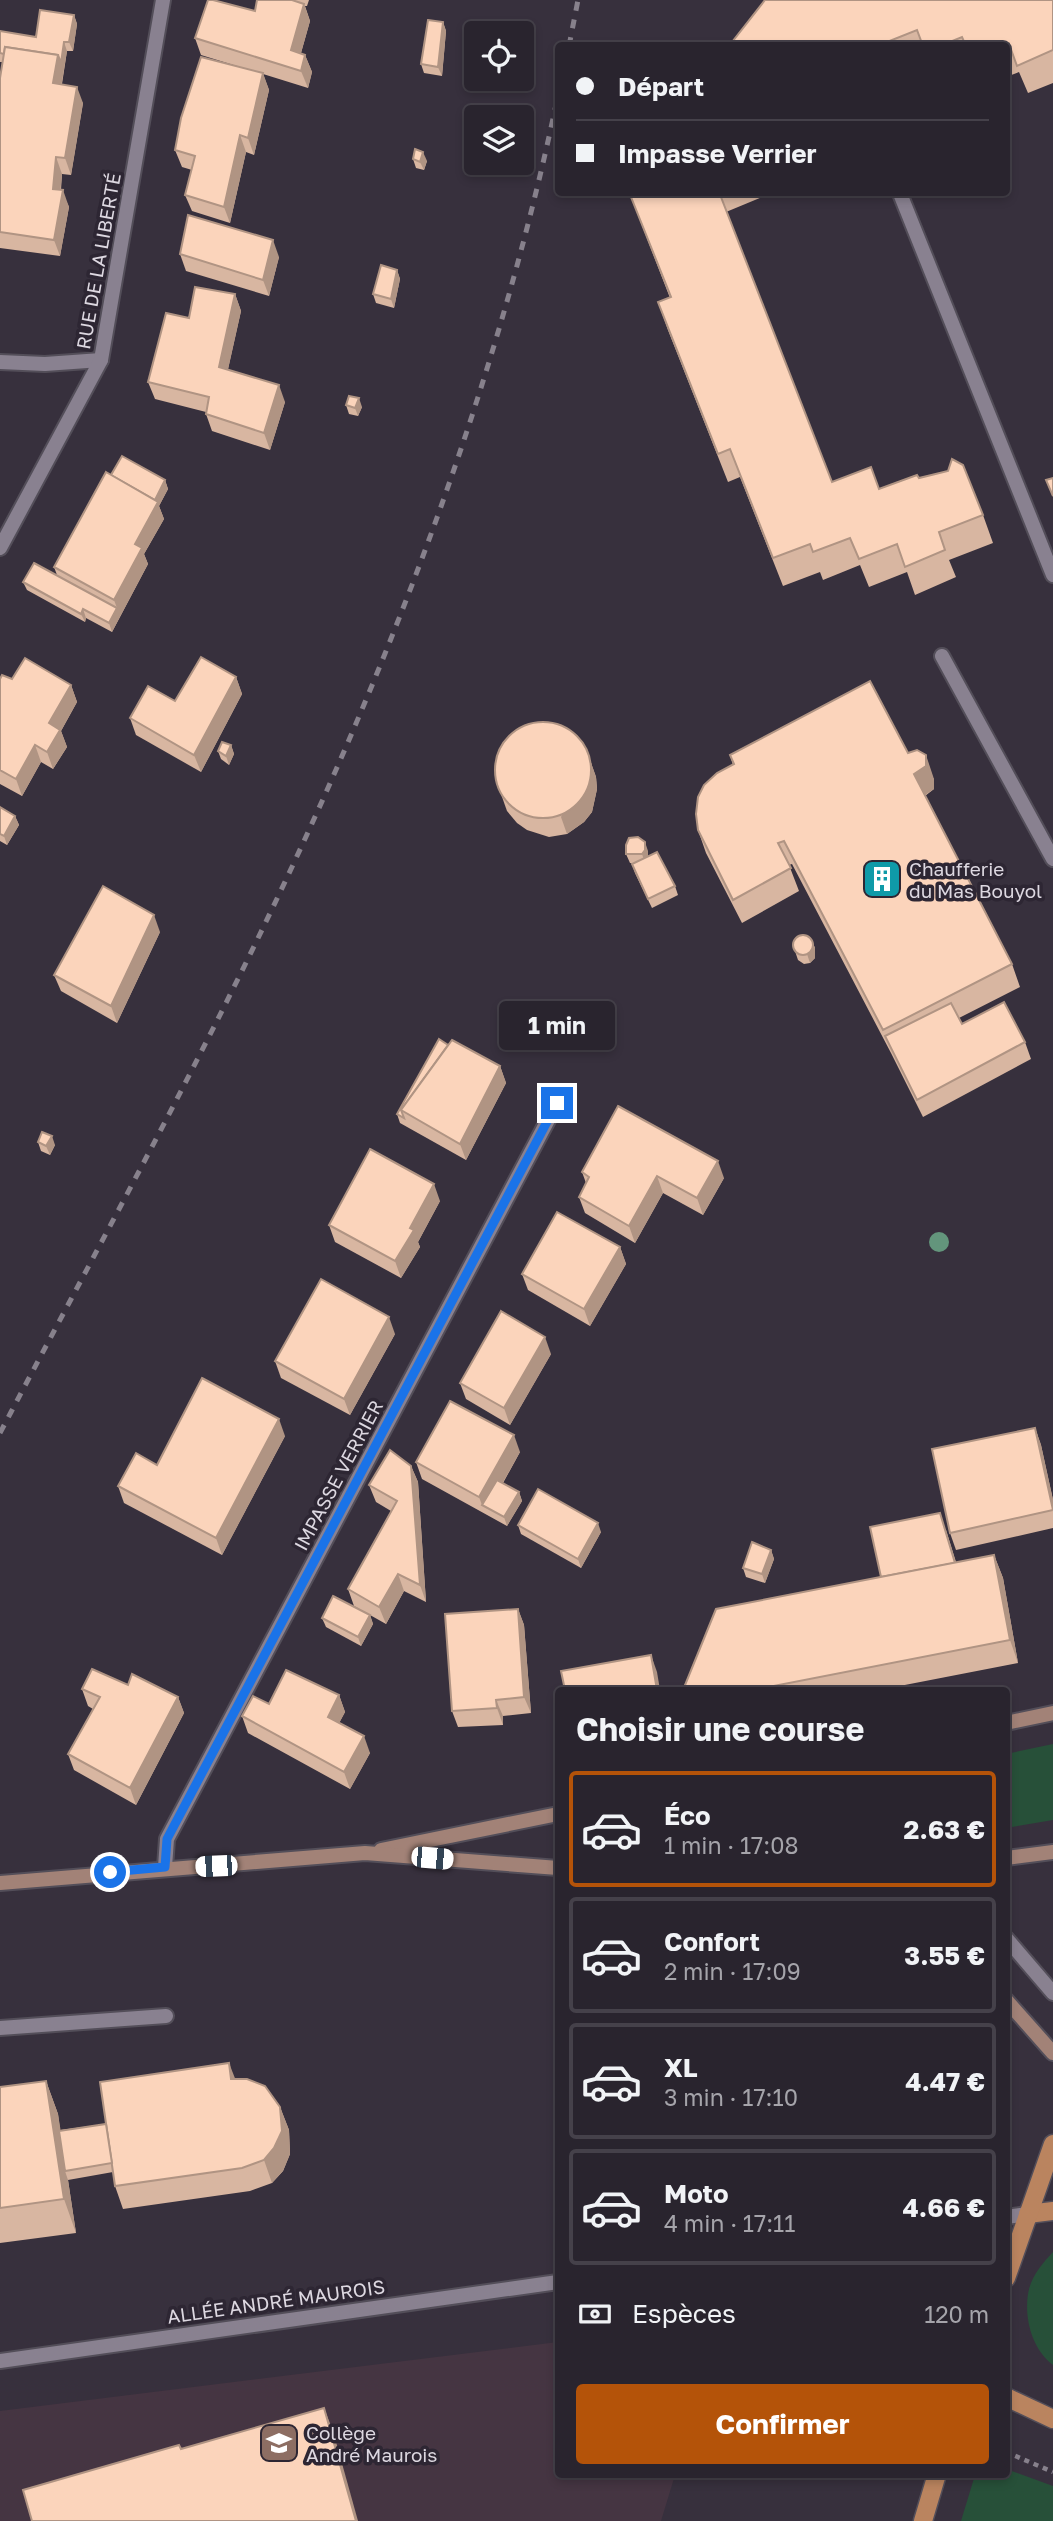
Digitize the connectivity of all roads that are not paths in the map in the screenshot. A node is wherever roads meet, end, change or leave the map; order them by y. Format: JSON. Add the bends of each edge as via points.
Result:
{"nodes":[{"id":1,"x":163,"y":0,"type":"edge"},
{"id":2,"x":901,"y":196,"type":"dead end"},
{"id":3,"x":101,"y":360,"type":"junction"},
{"id":4,"x":0,"y":362,"type":"edge"},
{"id":5,"x":0,"y":548,"type":"edge"},
{"id":6,"x":1053,"y":575,"type":"edge"},
{"id":7,"x":942,"y":656,"type":"dead end"},
{"id":8,"x":1053,"y":859,"type":"edge"},
{"id":9,"x":557,"y":1103,"type":"dead end"},
{"id":10,"x":1053,"y":1713,"type":"edge"},
{"id":11,"x":1010,"y":1722,"type":"edge"},
{"id":12,"x":555,"y":1815,"type":"edge"},
{"id":13,"x":1053,"y":1852,"type":"edge"},
{"id":14,"x":365,"y":1853,"type":"junction"},
{"id":15,"x":1010,"y":1857,"type":"edge"},
{"id":16,"x":165,"y":1867,"type":"junction"},
{"id":17,"x":555,"y":1868,"type":"edge"},
{"id":18,"x":0,"y":1883,"type":"edge"},
{"id":19,"x":1010,"y":1943,"type":"edge"},
{"id":20,"x":1053,"y":1993,"type":"edge"},
{"id":21,"x":1010,"y":2005,"type":"edge"},
{"id":22,"x":166,"y":2016,"type":"dead end"},
{"id":23,"x":0,"y":2028,"type":"edge"},
{"id":24,"x":1053,"y":2053,"type":"edge"},
{"id":25,"x":1053,"y":2144,"type":"edge"},
{"id":26,"x":1053,"y":2211,"type":"edge"},
{"id":27,"x":1028,"y":2214,"type":"junction"},
{"id":28,"x":1010,"y":2216,"type":"edge"},
{"id":29,"x":1010,"y":2266,"type":"edge"},
{"id":30,"x":555,"y":2282,"type":"edge"},
{"id":31,"x":0,"y":2361,"type":"edge"},
{"id":32,"x":1010,"y":2399,"type":"edge"},
{"id":33,"x":1053,"y":2419,"type":"edge"},
{"id":34,"x":936,"y":2478,"type":"edge"},
{"id":35,"x":923,"y":2521,"type":"edge"}],
"edges":[{"from":1,"to":3,"type":"street","name":"RUE DE LA LIBERTÉ"},
{"from":2,"to":6,"type":"street"},
{"from":3,"to":4,"type":"street"},
{"from":3,"to":5,"type":"street","name":"RUE DE LA LIBERTÉ"},
{"from":7,"to":8,"type":"street"},
{"from":9,"to":16,"type":"street","name":"IMPASSE VERRIER","via":[[167,1839]]},
{"from":10,"to":11,"type":"main road"},
{"from":12,"to":14,"type":"main road"},
{"from":13,"to":15,"type":"main road"},
{"from":14,"to":16,"type":"main road"},
{"from":14,"to":17,"type":"main road"},
{"from":16,"to":18,"type":"main road"},
{"from":19,"to":20,"type":"street"},
{"from":21,"to":24,"type":"main road"},
{"from":22,"to":23,"type":"street"},
{"from":25,"to":27,"type":"main road"},
{"from":26,"to":27,"type":"main road"},
{"from":27,"to":28,"type":"street"},
{"from":27,"to":29,"type":"main road"},
{"from":30,"to":31,"type":"street","name":"ALLÉE ANDRÉ MAUROIS"},
{"from":32,"to":33,"type":"main road"},
{"from":34,"to":35,"type":"main road"}]}
